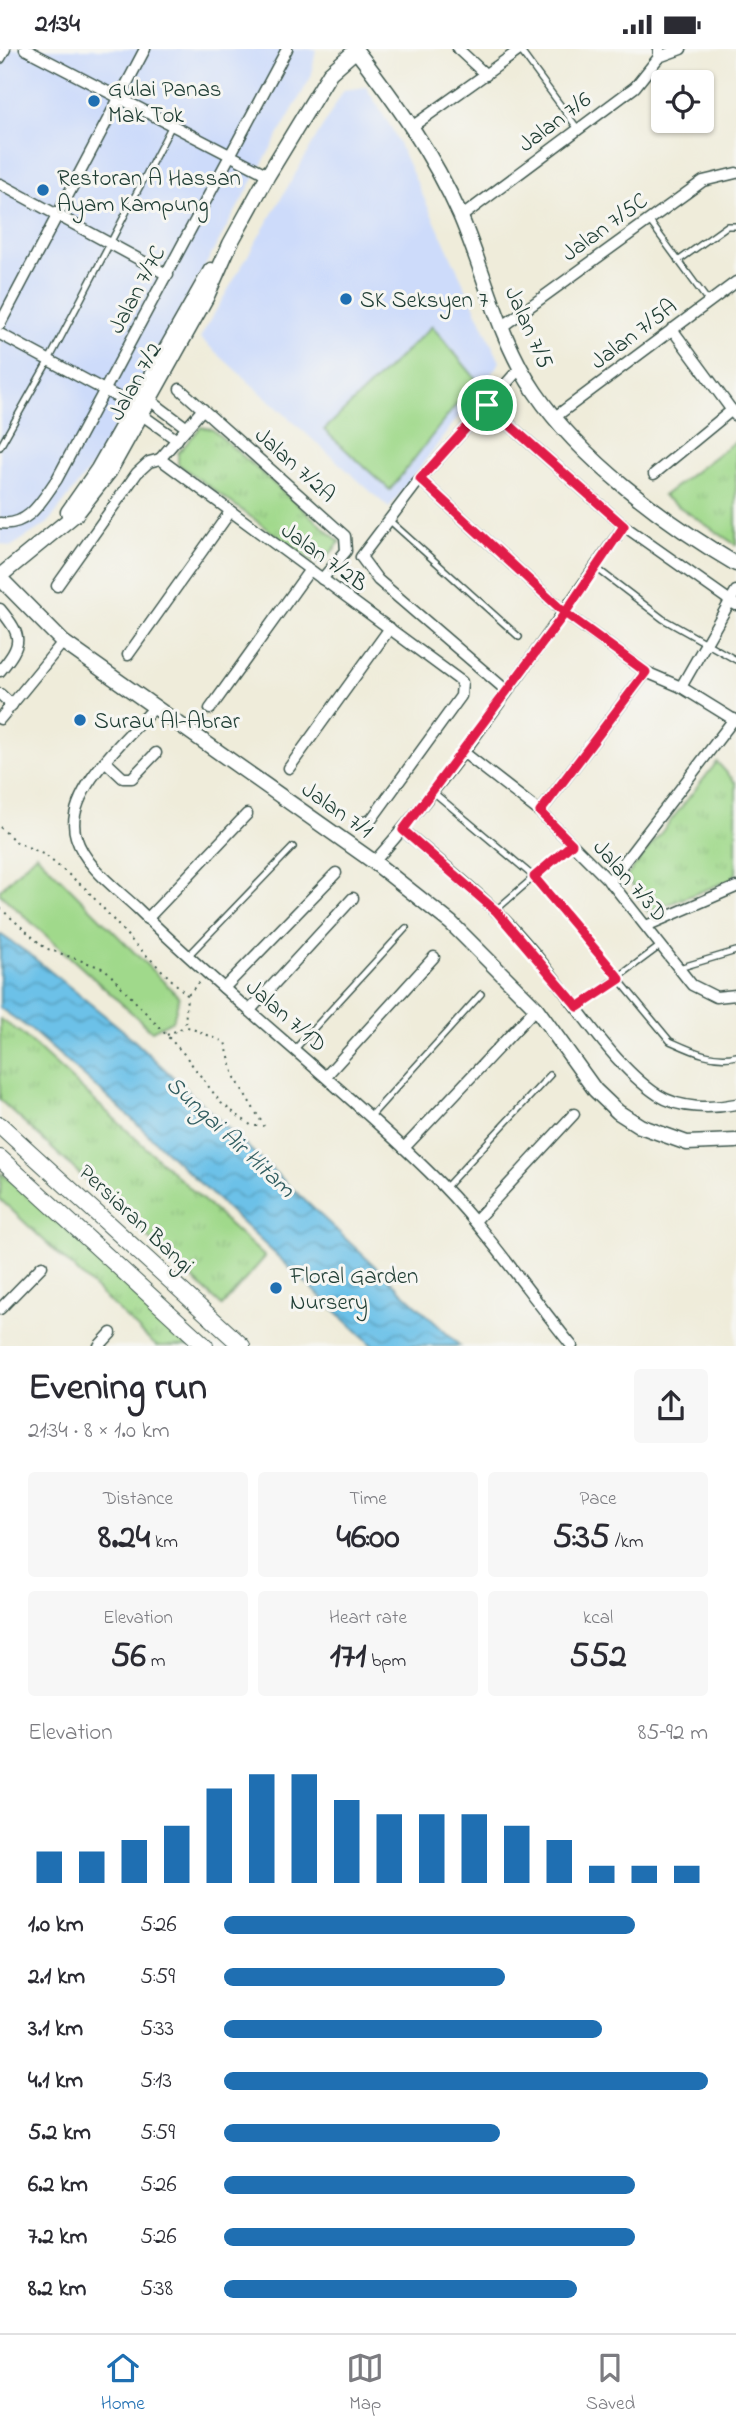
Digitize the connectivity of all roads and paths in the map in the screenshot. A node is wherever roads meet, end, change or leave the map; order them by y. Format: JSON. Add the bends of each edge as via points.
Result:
{"nodes":[{"id":1,"x":5,"y":49,"type":"edge"},
{"id":2,"x":25,"y":49,"type":"edge"},
{"id":3,"x":145,"y":49,"type":"edge"},
{"id":4,"x":287,"y":49,"type":"edge"},
{"id":5,"x":356,"y":49,"type":"edge"},
{"id":6,"x":458,"y":49,"type":"edge"},
{"id":7,"x":520,"y":49,"type":"edge"},
{"id":8,"x":681,"y":49,"type":"edge"},
{"id":9,"x":659,"y":53,"type":"edge"},
{"id":10,"x":0,"y":58,"type":"edge"},
{"id":11,"x":485,"y":75,"type":"junction"},
{"id":12,"x":118,"y":98,"type":"junction"},
{"id":13,"x":172,"y":125,"type":"junction"},
{"id":14,"x":414,"y":126,"type":"junction"},
{"id":15,"x":579,"y":129,"type":"junction"},
{"id":16,"x":230,"y":156,"type":"junction"},
{"id":17,"x":736,"y":173,"type":"edge"},
{"id":18,"x":268,"y":175,"type":"junction"},
{"id":19,"x":0,"y":184,"type":"edge"},
{"id":20,"x":57,"y":215,"type":"junction"},
{"id":21,"x":461,"y":217,"type":"junction"},
{"id":22,"x":648,"y":219,"type":"junction"},
{"id":23,"x":736,"y":226,"type":"edge"},
{"id":24,"x":110,"y":244,"type":"junction"},
{"id":25,"x":230,"y":244,"type":"junction"},
{"id":26,"x":678,"y":261,"type":"junction"},
{"id":27,"x":167,"y":275,"type":"junction"},
{"id":28,"x":736,"y":282,"type":"edge"},
{"id":29,"x":708,"y":302,"type":"junction"},
{"id":30,"x":1,"y":318,"type":"edge"},
{"id":31,"x":503,"y":327,"type":"junction"},
{"id":32,"x":672,"y":329,"type":"junction"},
{"id":33,"x":0,"y":334,"type":"edge"},
{"id":34,"x":49,"y":360,"type":"junction"},
{"id":35,"x":520,"y":368,"type":"junction"},
{"id":36,"x":180,"y":389,"type":"dead end"},
{"id":37,"x":105,"y":391,"type":"junction"},
{"id":38,"x":151,"y":401,"type":"junction"},
{"id":39,"x":487,"y":405,"type":"junction"},
{"id":40,"x":203,"y":409,"type":"junction"},
{"id":41,"x":138,"y":410,"type":"junction"},
{"id":42,"x":734,"y":413,"type":"edge"},
{"id":43,"x":555,"y":417,"type":"junction"},
{"id":44,"x":187,"y":428,"type":"junction"},
{"id":45,"x":177,"y":440,"type":"junction"},
{"id":46,"x":0,"y":447,"type":"edge"},
{"id":47,"x":160,"y":459,"type":"junction"},
{"id":48,"x":653,"y":474,"type":"dead end"},
{"id":49,"x":420,"y":479,"type":"junction"},
{"id":50,"x":230,"y":512,"type":"junction"},
{"id":51,"x":389,"y":520,"type":"junction"},
{"id":52,"x":0,"y":523,"type":"edge"},
{"id":53,"x":624,"y":526,"type":"junction"},
{"id":54,"x":736,"y":564,"type":"edge"},
{"id":55,"x":595,"y":567,"type":"junction"},
{"id":56,"x":309,"y":571,"type":"junction"},
{"id":57,"x":0,"y":577,"type":"edge"},
{"id":58,"x":322,"y":579,"type":"junction"},
{"id":59,"x":57,"y":586,"type":"dead end"},
{"id":60,"x":736,"y":591,"type":"edge"},
{"id":61,"x":733,"y":603,"type":"edge"},
{"id":62,"x":0,"y":610,"type":"edge"},
{"id":63,"x":565,"y":613,"type":"junction"},
{"id":64,"x":390,"y":628,"type":"junction"},
{"id":65,"x":519,"y":637,"type":"dead end"},
{"id":66,"x":63,"y":642,"type":"junction"},
{"id":67,"x":704,"y":643,"type":"junction"},
{"id":68,"x":128,"y":655,"type":"dead end"},
{"id":69,"x":736,"y":660,"type":"edge"},
{"id":70,"x":0,"y":671,"type":"edge"},
{"id":71,"x":646,"y":672,"type":"junction"},
{"id":72,"x":681,"y":687,"type":"junction"},
{"id":73,"x":507,"y":691,"type":"junction"},
{"id":74,"x":0,"y":694,"type":"edge"},
{"id":75,"x":12,"y":705,"type":"junction"},
{"id":76,"x":155,"y":707,"type":"junction"},
{"id":77,"x":210,"y":709,"type":"dead end"},
{"id":78,"x":0,"y":719,"type":"edge"},
{"id":79,"x":735,"y":720,"type":"edge"},
{"id":80,"x":463,"y":752,"type":"junction"},
{"id":81,"x":156,"y":753,"type":"dead end"},
{"id":82,"x":106,"y":762,"type":"junction"},
{"id":83,"x":289,"y":768,"type":"dead end"},
{"id":84,"x":432,"y":792,"type":"junction"},
{"id":85,"x":540,"y":812,"type":"junction"},
{"id":86,"x":247,"y":814,"type":"dead end"},
{"id":87,"x":360,"y":823,"type":"dead end"},
{"id":88,"x":0,"y":827,"type":"edge"},
{"id":89,"x":403,"y":830,"type":"junction"},
{"id":90,"x":572,"y":844,"type":"junction"},
{"id":91,"x":293,"y":847,"type":"dead end"},
{"id":92,"x":374,"y":862,"type":"junction"},
{"id":93,"x":335,"y":873,"type":"dead end"},
{"id":94,"x":534,"y":877,"type":"junction"},
{"id":95,"x":609,"y":882,"type":"junction"},
{"id":96,"x":736,"y":887,"type":"edge"},
{"id":97,"x":353,"y":898,"type":"dead end"},
{"id":98,"x":0,"y":908,"type":"edge"},
{"id":99,"x":496,"y":911,"type":"junction"},
{"id":100,"x":147,"y":919,"type":"junction"},
{"id":101,"x":646,"y":926,"type":"junction"},
{"id":102,"x":406,"y":928,"type":"dead end"},
{"id":103,"x":660,"y":946,"type":"junction"},
{"id":104,"x":736,"y":951,"type":"edge"},
{"id":105,"x":188,"y":956,"type":"junction"},
{"id":106,"x":433,"y":957,"type":"dead end"},
{"id":107,"x":678,"y":968,"type":"junction"},
{"id":108,"x":211,"y":976,"type":"junction"},
{"id":109,"x":620,"y":979,"type":"junction"},
{"id":110,"x":224,"y":988,"type":"junction"},
{"id":111,"x":481,"y":994,"type":"dead end"},
{"id":112,"x":187,"y":995,"type":"junction"},
{"id":113,"x":736,"y":995,"type":"edge"},
{"id":114,"x":578,"y":1007,"type":"junction"},
{"id":115,"x":536,"y":1008,"type":"junction"},
{"id":116,"x":250,"y":1010,"type":"junction"},
{"id":117,"x":185,"y":1026,"type":"junction"},
{"id":118,"x":166,"y":1035,"type":"junction"},
{"id":119,"x":295,"y":1049,"type":"junction"},
{"id":120,"x":736,"y":1056,"type":"edge"},
{"id":121,"x":550,"y":1075,"type":"dead end"},
{"id":122,"x":326,"y":1076,"type":"junction"},
{"id":123,"x":736,"y":1104,"type":"edge"},
{"id":124,"x":574,"y":1114,"type":"dead end"},
{"id":125,"x":370,"y":1117,"type":"junction"},
{"id":126,"x":0,"y":1125,"type":"edge"},
{"id":127,"x":736,"y":1141,"type":"edge"},
{"id":128,"x":404,"y":1148,"type":"junction"},
{"id":129,"x":0,"y":1158,"type":"edge"},
{"id":130,"x":445,"y":1188,"type":"junction"},
{"id":131,"x":475,"y":1221,"type":"junction"},
{"id":132,"x":43,"y":1266,"type":"dead end"},
{"id":133,"x":0,"y":1310,"type":"edge"},
{"id":134,"x":111,"y":1333,"type":"dead end"},
{"id":135,"x":99,"y":1346,"type":"edge"},
{"id":136,"x":205,"y":1346,"type":"edge"},
{"id":137,"x":242,"y":1346,"type":"edge"},
{"id":138,"x":572,"y":1346,"type":"edge"}],
"edges":[{"from":1,"to":10,"type":"street"},
{"from":2,"to":12,"type":"street"},
{"from":3,"to":12,"type":"street"},
{"from":4,"to":16,"type":"street","name":"Jalan 7/7C"},
{"from":5,"to":14,"type":"street","name":"Jalan 7/5"},
{"from":5,"to":18,"type":"street","name":"Jalan 7/2","via":[[330,73]]},
{"from":6,"to":11,"type":"street"},
{"from":7,"to":11,"type":"street"},
{"from":7,"to":15,"type":"lane"},
{"from":8,"to":9,"type":"street"},
{"from":9,"to":15,"type":"street","name":"Jalan 7/6","via":[[635,87]]},
{"from":11,"to":14,"type":"street"},
{"from":12,"to":13,"type":"street"},
{"from":12,"to":20,"type":"street"},
{"from":13,"to":16,"type":"street"},
{"from":13,"to":24,"type":"lane"},
{"from":14,"to":21,"type":"street","name":"Jalan 7/5"},
{"from":15,"to":21,"type":"street","name":"Jalan 7/6"},
{"from":16,"to":18,"type":"street"},
{"from":16,"to":27,"type":"street","name":"Jalan 7/7C"},
{"from":17,"to":22,"type":"street","name":"Jalan 7/5C","via":[[703,181]]},
{"from":18,"to":25,"type":"street","name":"Jalan 7/2"},
{"from":19,"to":20,"type":"street"},
{"from":20,"to":24,"type":"street"},
{"from":20,"to":30,"type":"street"},
{"from":21,"to":31,"type":"street","name":"Jalan 7/5"},
{"from":22,"to":26,"type":"lane"},
{"from":22,"to":31,"type":"street","name":"Jalan 7/5C"},
{"from":23,"to":26,"type":"lane","via":[[727,226]]},
{"from":24,"to":27,"type":"street"},
{"from":24,"to":34,"type":"lane"},
{"from":25,"to":38,"type":"street","name":"Jalan 7/2"},
{"from":25,"to":41,"type":"street","name":"Jalan 7/2","via":[[203,283]]},
{"from":26,"to":29,"type":"lane"},
{"from":27,"to":37,"type":"street","name":"Jalan 7/7C"},
{"from":28,"to":29,"type":"street","name":"Jalan 7/5A"},
{"from":29,"to":32,"type":"street","name":"Jalan 7/5A"},
{"from":31,"to":35,"type":"street","name":"Jalan 7/5"},
{"from":32,"to":42,"type":"street"},
{"from":32,"to":43,"type":"street","name":"Jalan 7/5A"},
{"from":33,"to":34,"type":"street"},
{"from":34,"to":37,"type":"street"},
{"from":34,"to":46,"type":"lane"},
{"from":35,"to":39,"type":"street"},
{"from":35,"to":43,"type":"street","name":"Jalan 7/5"},
{"from":36,"to":40,"type":"street","name":"Jalan 7/2A"},
{"from":37,"to":41,"type":"street"},
{"from":37,"to":52,"type":"street","name":"Jalan 7/7C","via":[[39,505],[22,521]]},
{"from":38,"to":41,"type":"street","name":"Jalan 7/2"},
{"from":38,"to":44,"type":"street"},
{"from":39,"to":49,"type":"street"},
{"from":39,"to":53,"type":"street"},
{"from":40,"to":44,"type":"street"},
{"from":40,"to":58,"type":"street","name":"Jalan 7/2A","via":[[345,536],[345,551]]},
{"from":41,"to":45,"type":"street"},
{"from":41,"to":57,"type":"street","name":"Jalan 7/2","via":[[58,527]]},
{"from":42,"to":48,"type":"street"},
{"from":43,"to":54,"type":"street","name":"Jalan 7/5","via":[[633,492]]},
{"from":44,"to":45,"type":"street"},
{"from":45,"to":47,"type":"street"},
{"from":47,"to":50,"type":"street","name":"Jalan 7/2B"},
{"from":47,"to":59,"type":"street","via":[[137,473]]},
{"from":49,"to":51,"type":"street"},
{"from":49,"to":63,"type":"street"},
{"from":50,"to":56,"type":"street","name":"Jalan 7/2B"},
{"from":50,"to":68,"type":"street"},
{"from":51,"to":65,"type":"lane"},
{"from":51,"to":73,"type":"street","via":[[361,557],[366,566]]},
{"from":53,"to":55,"type":"street"},
{"from":53,"to":61,"type":"street"},
{"from":55,"to":63,"type":"street"},
{"from":55,"to":67,"type":"lane","via":[[663,619]]},
{"from":56,"to":58,"type":"street","name":"Jalan 7/2B"},
{"from":56,"to":77,"type":"street"},
{"from":57,"to":66,"type":"street","name":"Jalan 7/1"},
{"from":58,"to":64,"type":"street","name":"Jalan 7/2B"},
{"from":60,"to":61,"type":"street"},
{"from":61,"to":67,"type":"street"},
{"from":62,"to":70,"type":"street","via":[[18,631],[19,639]]},
{"from":63,"to":71,"type":"street"},
{"from":63,"to":73,"type":"street"},
{"from":64,"to":83,"type":"street"},
{"from":64,"to":87,"type":"street","name":"Jalan 7/2B","via":[[458,678],[463,687],[371,820]]},
{"from":66,"to":75,"type":"street"},
{"from":66,"to":76,"type":"street","name":"Jalan 7/1"},
{"from":67,"to":69,"type":"lane"},
{"from":67,"to":72,"type":"street"},
{"from":71,"to":72,"type":"street"},
{"from":71,"to":85,"type":"street"},
{"from":72,"to":79,"type":"street"},
{"from":73,"to":80,"type":"street"},
{"from":74,"to":75,"type":"street"},
{"from":75,"to":78,"type":"street"},
{"from":76,"to":82,"type":"street","name":"Jalan 7/1D"},
{"from":76,"to":92,"type":"street","name":"Jalan 7/1"},
{"from":79,"to":95,"type":"street"},
{"from":80,"to":84,"type":"street"},
{"from":80,"to":85,"type":"street","name":"Jalan 7/3D"},
{"from":81,"to":82,"type":"street","via":[[132,778],[123,778]]},
{"from":82,"to":100,"type":"street","name":"Jalan 7/1D","via":[[80,797],[74,818],[76,837],[96,868]]},
{"from":84,"to":89,"type":"street"},
{"from":84,"to":94,"type":"lane"},
{"from":85,"to":90,"type":"street","name":"Jalan 7/3D"},
{"from":86,"to":100,"type":"street"},
{"from":88,"to":112,"type":"path","via":[[78,882]]},
{"from":89,"to":92,"type":"street"},
{"from":89,"to":99,"type":"street"},
{"from":90,"to":94,"type":"lane"},
{"from":90,"to":95,"type":"street","name":"Jalan 7/3D"},
{"from":91,"to":105,"type":"lane"},
{"from":92,"to":115,"type":"street","name":"Jalan 7/1","via":[[451,923]]},
{"from":93,"to":110,"type":"street"},
{"from":94,"to":99,"type":"lane"},
{"from":94,"to":109,"type":"lane"},
{"from":95,"to":101,"type":"street","name":"Jalan 7/3D"},
{"from":96,"to":101,"type":"street"},
{"from":97,"to":116,"type":"street"},
{"from":98,"to":118,"type":"path","via":[[45,948],[105,969]]},
{"from":99,"to":114,"type":"street"},
{"from":100,"to":105,"type":"street","name":"Jalan 7/1D"},
{"from":101,"to":103,"type":"street","name":"Jalan 7/3D"},
{"from":102,"to":119,"type":"lane"},
{"from":103,"to":107,"type":"street","name":"Jalan 7/3D"},
{"from":103,"to":109,"type":"lane"},
{"from":104,"to":107,"type":"lane"},
{"from":105,"to":108,"type":"street","name":"Jalan 7/1D"},
{"from":106,"to":122,"type":"street"},
{"from":107,"to":113,"type":"street","name":"Jalan 7/3D","via":[[692,985],[716,997]]},
{"from":108,"to":110,"type":"street","name":"Jalan 7/1D"},
{"from":108,"to":112,"type":"path"},
{"from":109,"to":114,"type":"lane"},
{"from":109,"to":120,"type":"lane","via":[[670,1041],[695,1053],[726,1059]]},
{"from":110,"to":116,"type":"street","name":"Jalan 7/1D"},
{"from":111,"to":125,"type":"lane"},
{"from":112,"to":117,"type":"path"},
{"from":114,"to":123,"type":"street","via":[[626,1069],[660,1096],[716,1108]]},
{"from":115,"to":127,"type":"street","name":"Jalan 7/1","via":[[595,1090],[618,1112],[640,1126],[687,1143]]},
{"from":115,"to":128,"type":"street"},
{"from":116,"to":119,"type":"street","name":"Jalan 7/1D"},
{"from":117,"to":118,"type":"path"},
{"from":117,"to":118,"type":"path","via":[[225,1042],[234,1076],[264,1126],[252,1126],[221,1103]]},
{"from":119,"to":122,"type":"street","name":"Jalan 7/1D"},
{"from":121,"to":130,"type":"lane"},
{"from":122,"to":125,"type":"street","name":"Jalan 7/1D"},
{"from":124,"to":131,"type":"street"},
{"from":125,"to":128,"type":"street","name":"Jalan 7/1D"},
{"from":126,"to":137,"type":"main road","name":"Persiaran Bangi"},
{"from":128,"to":130,"type":"street","name":"Jalan 7/1D"},
{"from":129,"to":136,"type":"main road","name":"Persiaran Bangi"},
{"from":130,"to":131,"type":"street","name":"Jalan 7/1D"},
{"from":131,"to":138,"type":"street","name":"Jalan 7/1D"},
{"from":132,"to":133,"type":"street"},
{"from":134,"to":135,"type":"street"}]}
